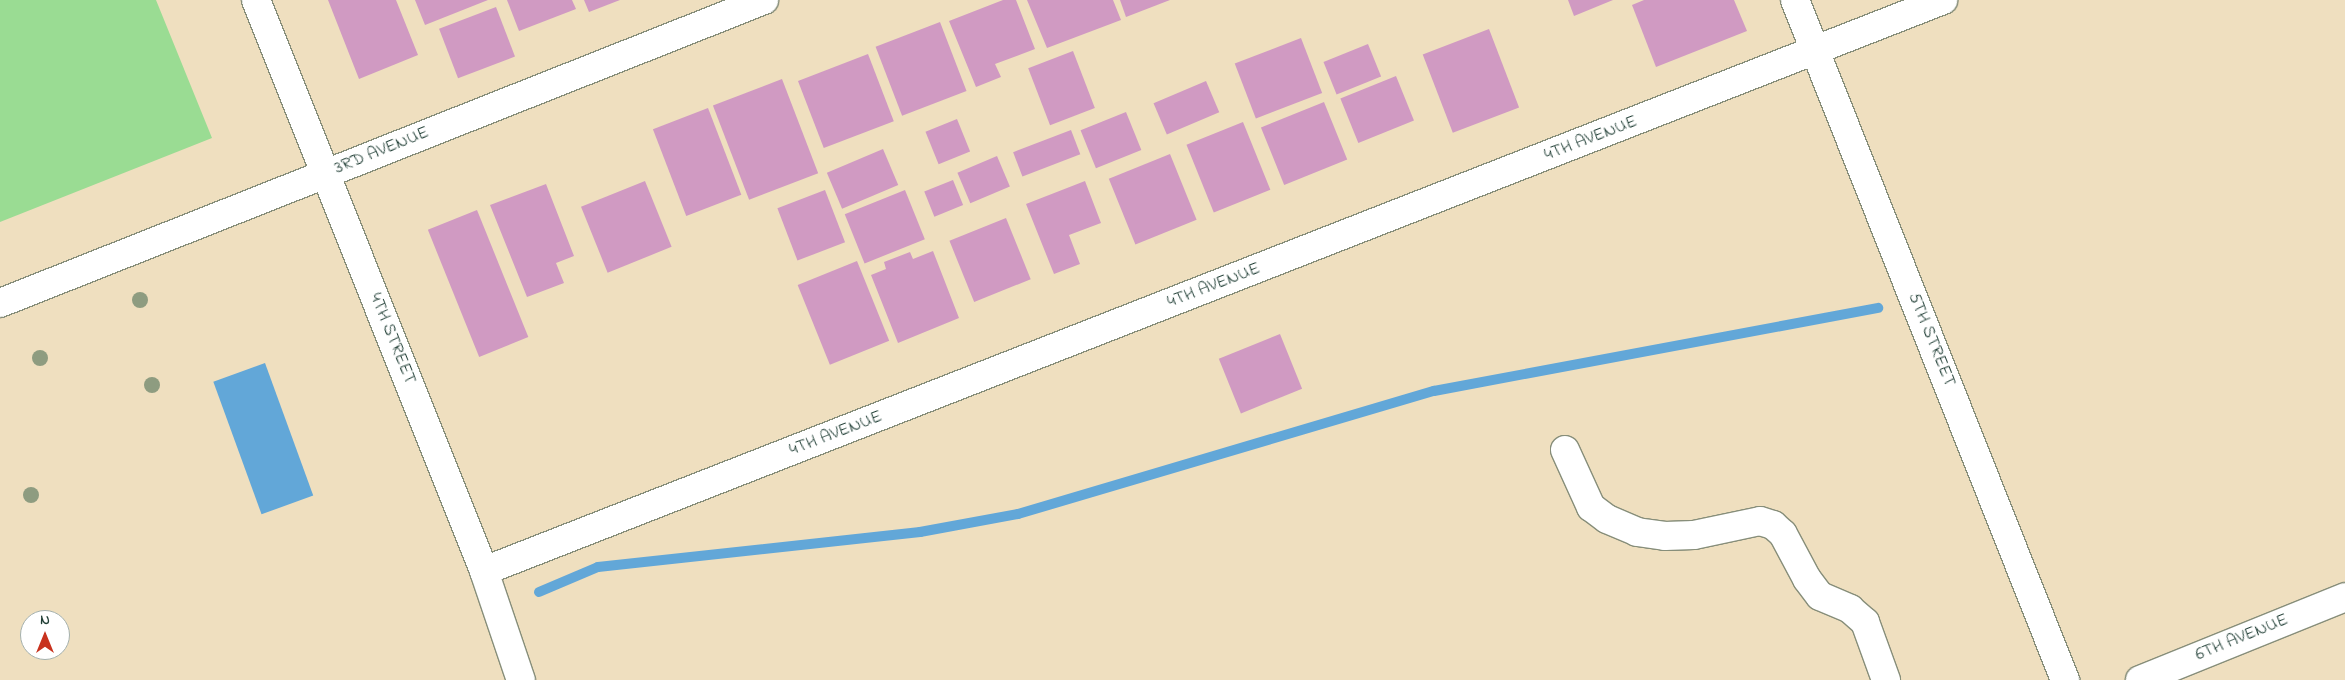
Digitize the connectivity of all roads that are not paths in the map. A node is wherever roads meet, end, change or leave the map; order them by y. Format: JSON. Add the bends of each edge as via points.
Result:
{"nodes":[{"id":1,"x":256,"y":0,"type":"edge"},
{"id":2,"x":764,"y":0,"type":"edge"},
{"id":3,"x":1795,"y":0,"type":"edge"},
{"id":4,"x":1943,"y":0,"type":"edge"},
{"id":5,"x":1816,"y":51,"type":"junction"},
{"id":6,"x":326,"y":172,"type":"junction"},
{"id":7,"x":0,"y":303,"type":"edge"},
{"id":8,"x":1566,"y":450,"type":"dead end"},
{"id":9,"x":484,"y":571,"type":"junction"},
{"id":10,"x":2345,"y":597,"type":"edge"},
{"id":11,"x":521,"y":680,"type":"edge"},
{"id":12,"x":1886,"y":680,"type":"edge"},
{"id":13,"x":2066,"y":680,"type":"edge"},
{"id":14,"x":2140,"y":680,"type":"edge"}],
"edges":[{"from":1,"to":6,"type":"street","name":"4TH STREET"},
{"from":2,"to":6,"type":"street","name":"3RD AVENUE"},
{"from":3,"to":5,"type":"street","name":"5TH STREET"},
{"from":4,"to":5,"type":"street","name":"4TH AVENUE"},
{"from":5,"to":9,"type":"street","name":"4TH AVENUE"},
{"from":5,"to":13,"type":"street","name":"5TH STREET"},
{"from":6,"to":7,"type":"street","name":"3RD AVENUE"},
{"from":6,"to":9,"type":"street","name":"4TH STREET"},
{"from":8,"to":12,"type":"street","via":[[1591,507],[1607,519],[1637,532],[1665,536],[1694,535],[1760,521],[1773,524],[1783,534],[1820,596],[1850,610],[1864,622]]},
{"from":9,"to":11,"type":"street","name":"4TH STREET"},
{"from":10,"to":14,"type":"street","name":"6TH AVENUE"}]}
